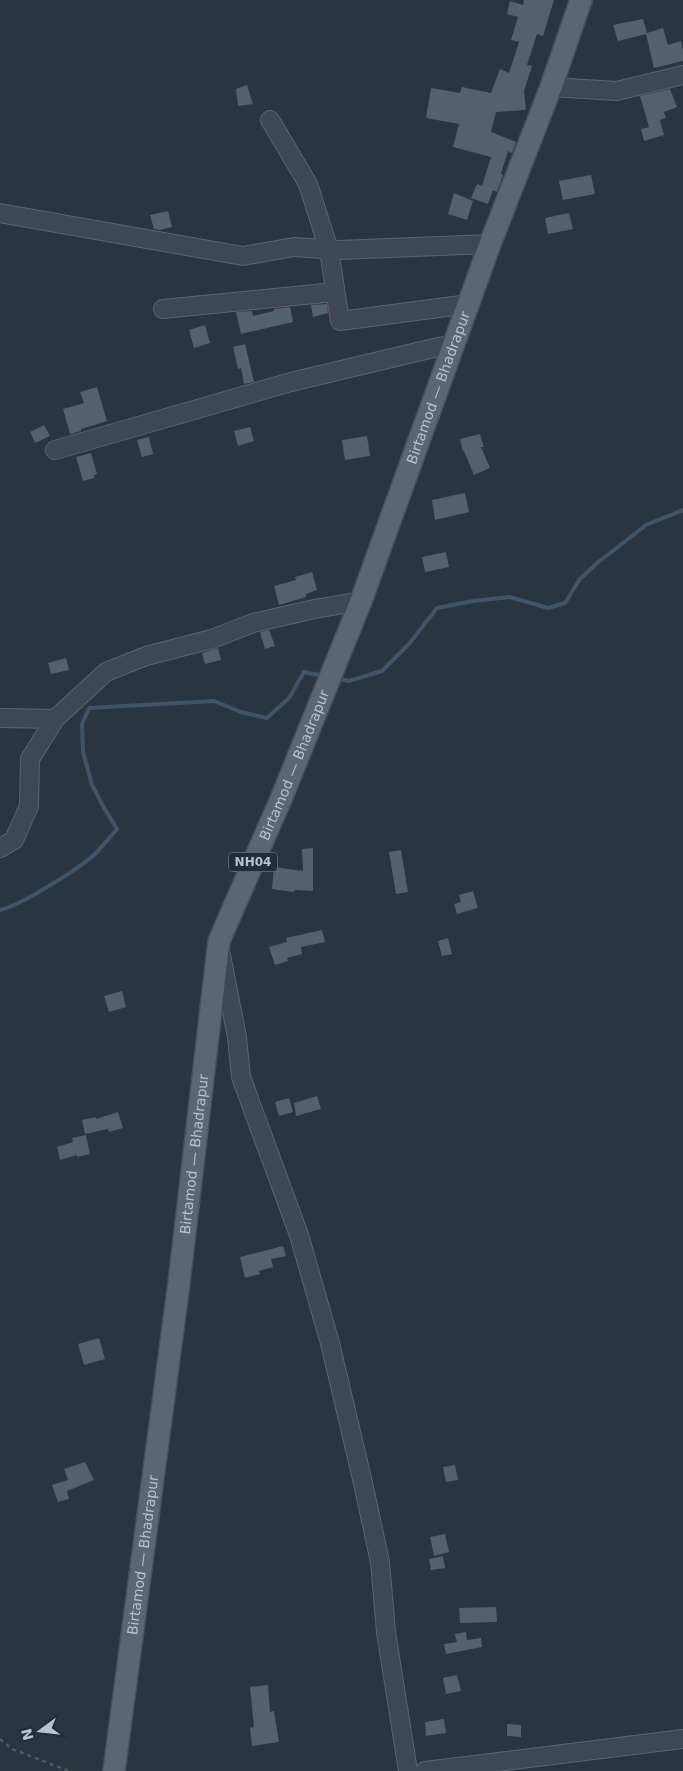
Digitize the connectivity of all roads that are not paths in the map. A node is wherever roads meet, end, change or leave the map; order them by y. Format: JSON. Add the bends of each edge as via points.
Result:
{"nodes":[{"id":1,"x":582,"y":0,"type":"edge"},
{"id":2,"x":683,"y":75,"type":"edge"},
{"id":3,"x":551,"y":86,"type":"junction"},
{"id":4,"x":270,"y":120,"type":"dead end"},
{"id":5,"x":0,"y":212,"type":"edge"},
{"id":6,"x":490,"y":244,"type":"junction"},
{"id":7,"x":330,"y":250,"type":"junction"},
{"id":8,"x":335,"y":292,"type":"junction"},
{"id":9,"x":468,"y":304,"type":"junction"},
{"id":10,"x":163,"y":309,"type":"dead end"},
{"id":11,"x":454,"y":345,"type":"junction"},
{"id":12,"x":55,"y":450,"type":"dead end"},
{"id":13,"x":361,"y":601,"type":"junction"},
{"id":14,"x":0,"y":718,"type":"edge"},
{"id":15,"x":56,"y":719,"type":"junction"},
{"id":16,"x":0,"y":848,"type":"edge"},
{"id":17,"x":219,"y":941,"type":"junction"},
{"id":18,"x":683,"y":1739,"type":"edge"},
{"id":19,"x":114,"y":1771,"type":"edge"},
{"id":20,"x":408,"y":1771,"type":"edge"},
{"id":21,"x":426,"y":1771,"type":"edge"}],
"edges":[{"from":1,"to":3,"type":"main road","name":"Birtamod — Bhadrapur","number":"NH04"},
{"from":2,"to":3,"type":"street","via":[[617,91]]},
{"from":3,"to":6,"type":"main road","name":"Birtamod — Bhadrapur","number":"NH04"},
{"from":4,"to":7,"type":"street","via":[[308,184]]},
{"from":5,"to":7,"type":"street","via":[[243,256],[294,248]]},
{"from":6,"to":7,"type":"street"},
{"from":6,"to":9,"type":"main road","name":"Birtamod — Bhadrapur","number":"NH04"},
{"from":7,"to":8,"type":"street"},
{"from":8,"to":9,"type":"street","via":[[340,321]]},
{"from":8,"to":10,"type":"street"},
{"from":9,"to":11,"type":"main road","name":"Birtamod — Bhadrapur","number":"NH04"},
{"from":11,"to":12,"type":"street","via":[[291,382]]},
{"from":11,"to":13,"type":"main road","name":"Birtamod — Bhadrapur","number":"NH04"},
{"from":13,"to":15,"type":"street","via":[[253,622],[212,639],[146,656],[106,672]]},
{"from":13,"to":17,"type":"main road","name":"Birtamod — Bhadrapur","number":"NH04"},
{"from":14,"to":15,"type":"street"},
{"from":15,"to":16,"type":"street","via":[[30,759],[26,814],[14,840]]},
{"from":17,"to":19,"type":"main road","name":"Birtamod — Bhadrapur","number":"NH04","via":[[179,1283]]},
{"from":17,"to":20,"type":"street","via":[[242,1077],[299,1235],[330,1343],[364,1483],[380,1562],[386,1632]]},
{"from":18,"to":21,"type":"street"}]}
